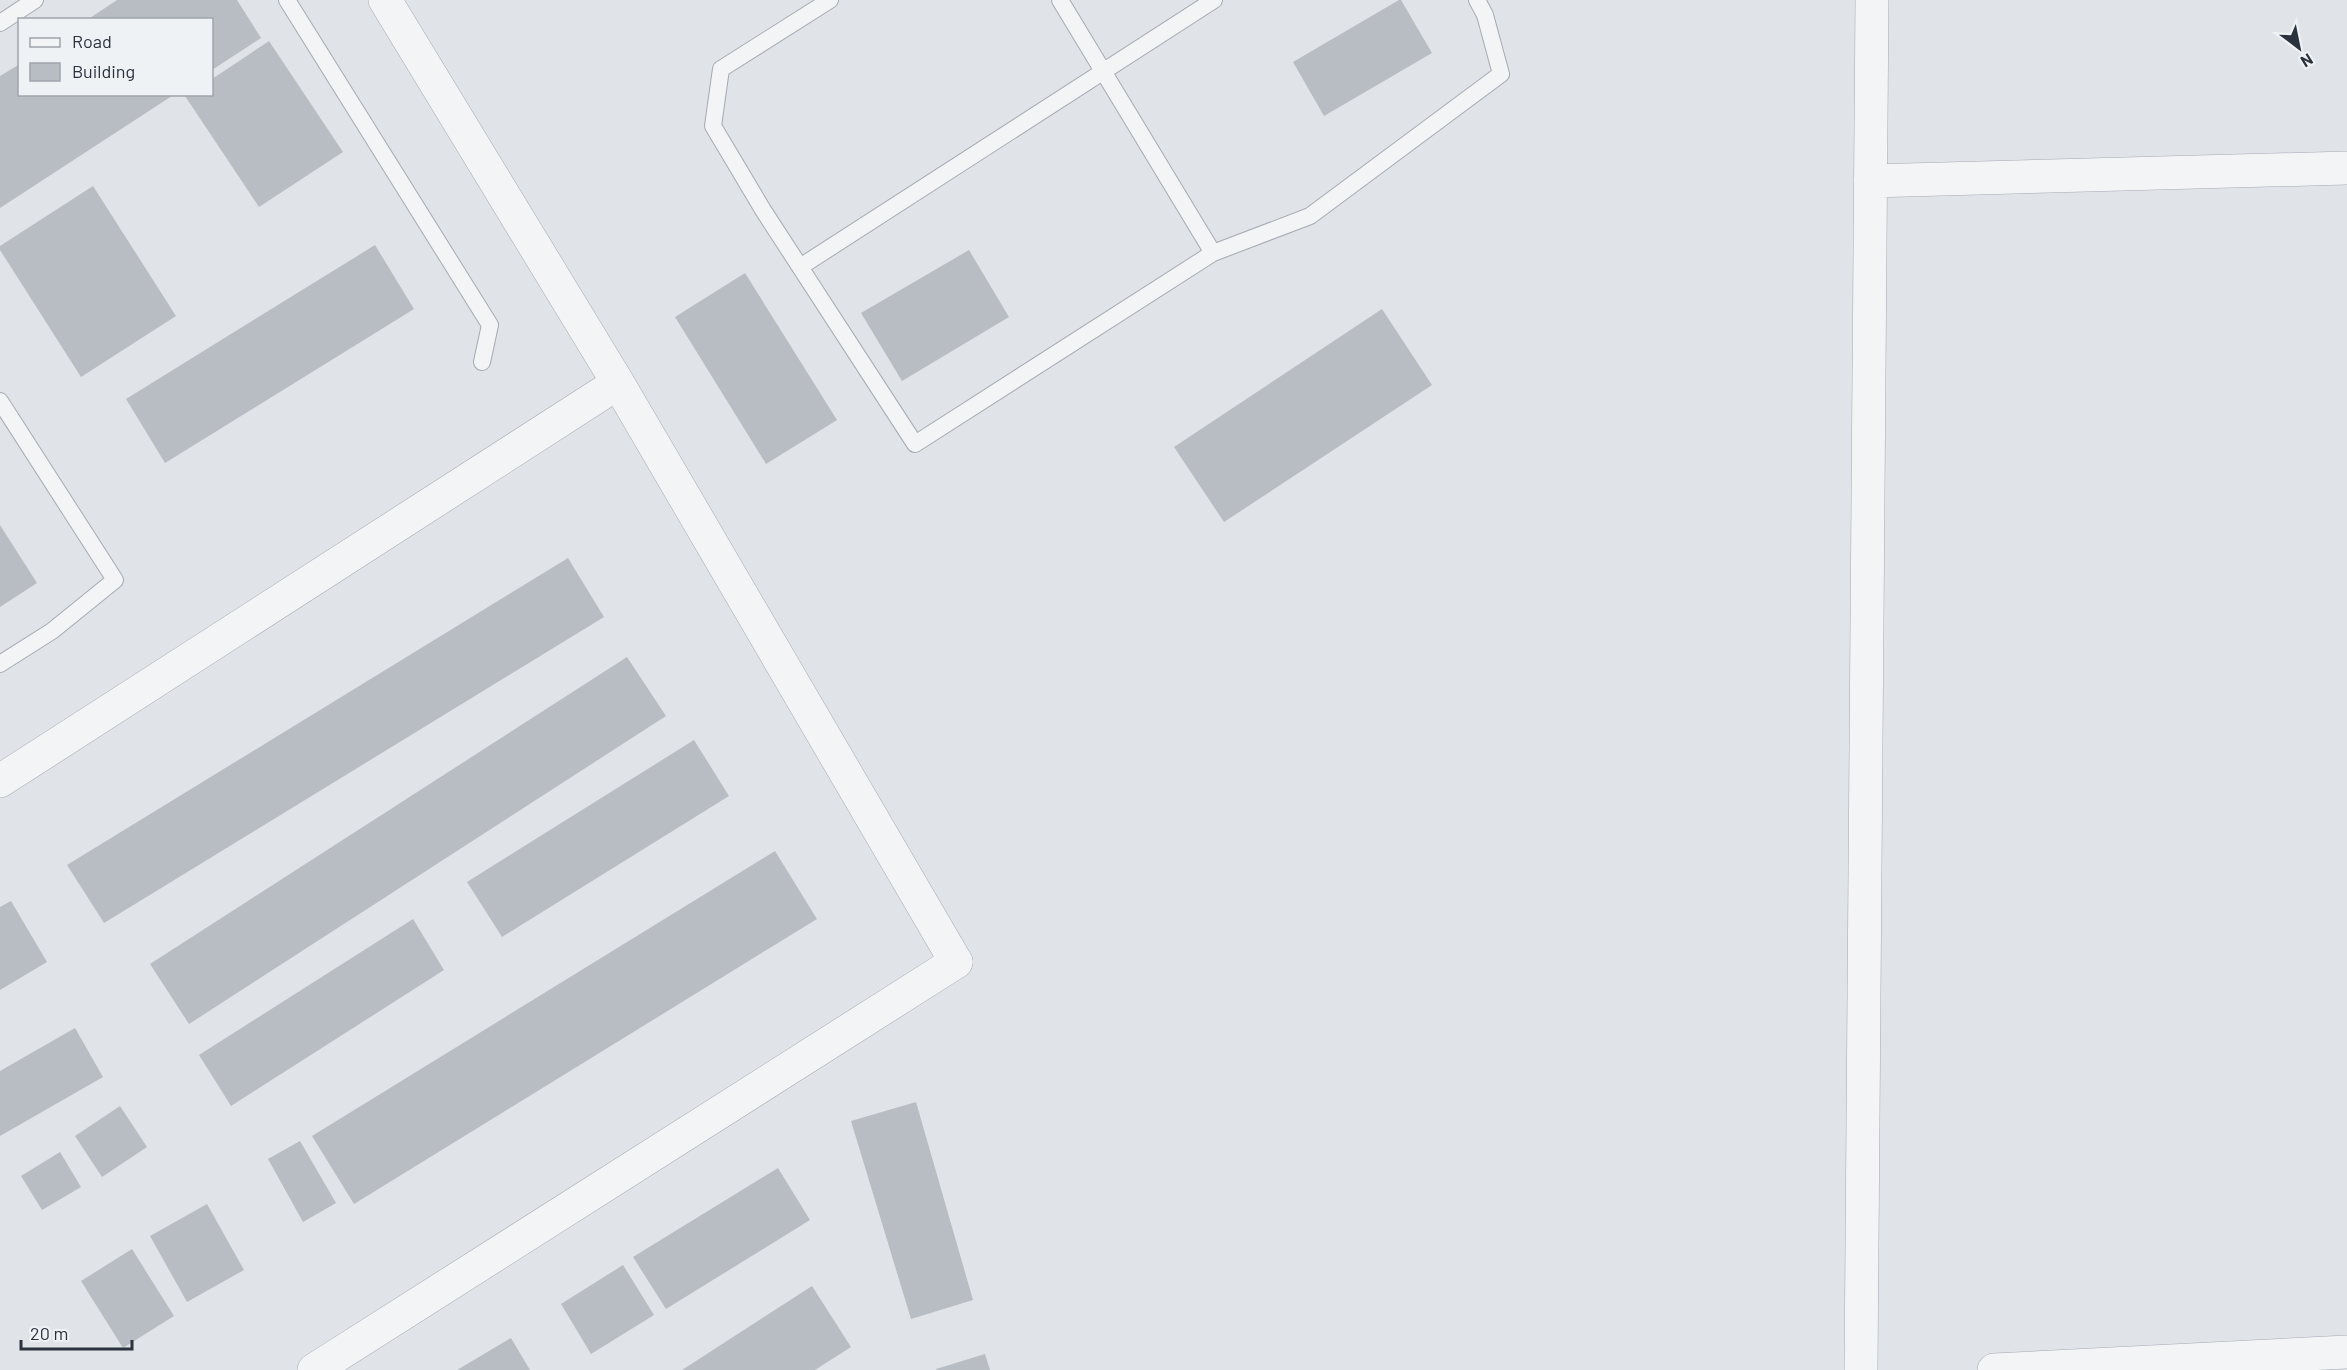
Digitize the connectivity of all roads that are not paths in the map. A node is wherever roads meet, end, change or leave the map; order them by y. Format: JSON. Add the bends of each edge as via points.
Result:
{"nodes":[{"id":1,"x":35,"y":0,"type":"edge"},
{"id":2,"x":287,"y":0,"type":"edge"},
{"id":3,"x":385,"y":0,"type":"edge"},
{"id":4,"x":830,"y":0,"type":"edge"},
{"id":5,"x":1060,"y":0,"type":"edge"},
{"id":6,"x":1214,"y":0,"type":"edge"},
{"id":7,"x":1477,"y":0,"type":"edge"},
{"id":8,"x":1872,"y":0,"type":"edge"},
{"id":9,"x":0,"y":22,"type":"edge"},
{"id":10,"x":1103,"y":71,"type":"junction"},
{"id":11,"x":2347,"y":168,"type":"edge"},
{"id":12,"x":1870,"y":181,"type":"junction"},
{"id":13,"x":1213,"y":253,"type":"junction"},
{"id":14,"x":800,"y":267,"type":"junction"},
{"id":15,"x":482,"y":363,"type":"dead end"},
{"id":16,"x":618,"y":383,"type":"junction"},
{"id":17,"x":0,"y":400,"type":"edge"},
{"id":18,"x":0,"y":664,"type":"edge"},
{"id":19,"x":0,"y":781,"type":"edge"},
{"id":20,"x":2347,"y":1352,"type":"edge"},
{"id":21,"x":314,"y":1370,"type":"edge"},
{"id":22,"x":1861,"y":1370,"type":"edge"},
{"id":23,"x":1994,"y":1370,"type":"edge"}],
"edges":[{"from":1,"to":9,"type":"lane"},
{"from":2,"to":15,"type":"lane","via":[[490,325]]},
{"from":3,"to":16,"type":"street"},
{"from":4,"to":14,"type":"lane","via":[[721,69],[713,126]]},
{"from":5,"to":10,"type":"lane"},
{"from":6,"to":10,"type":"lane"},
{"from":7,"to":13,"type":"lane","via":[[1502,74],[1310,216]]},
{"from":8,"to":12,"type":"street"},
{"from":10,"to":13,"type":"lane"},
{"from":10,"to":14,"type":"lane"},
{"from":11,"to":12,"type":"street"},
{"from":12,"to":22,"type":"street"},
{"from":13,"to":14,"type":"lane","via":[[915,444]]},
{"from":16,"to":19,"type":"street"},
{"from":16,"to":21,"type":"street","via":[[956,962]]},
{"from":17,"to":18,"type":"lane","via":[[115,580],[52,631]]},
{"from":20,"to":23,"type":"street"}]}
